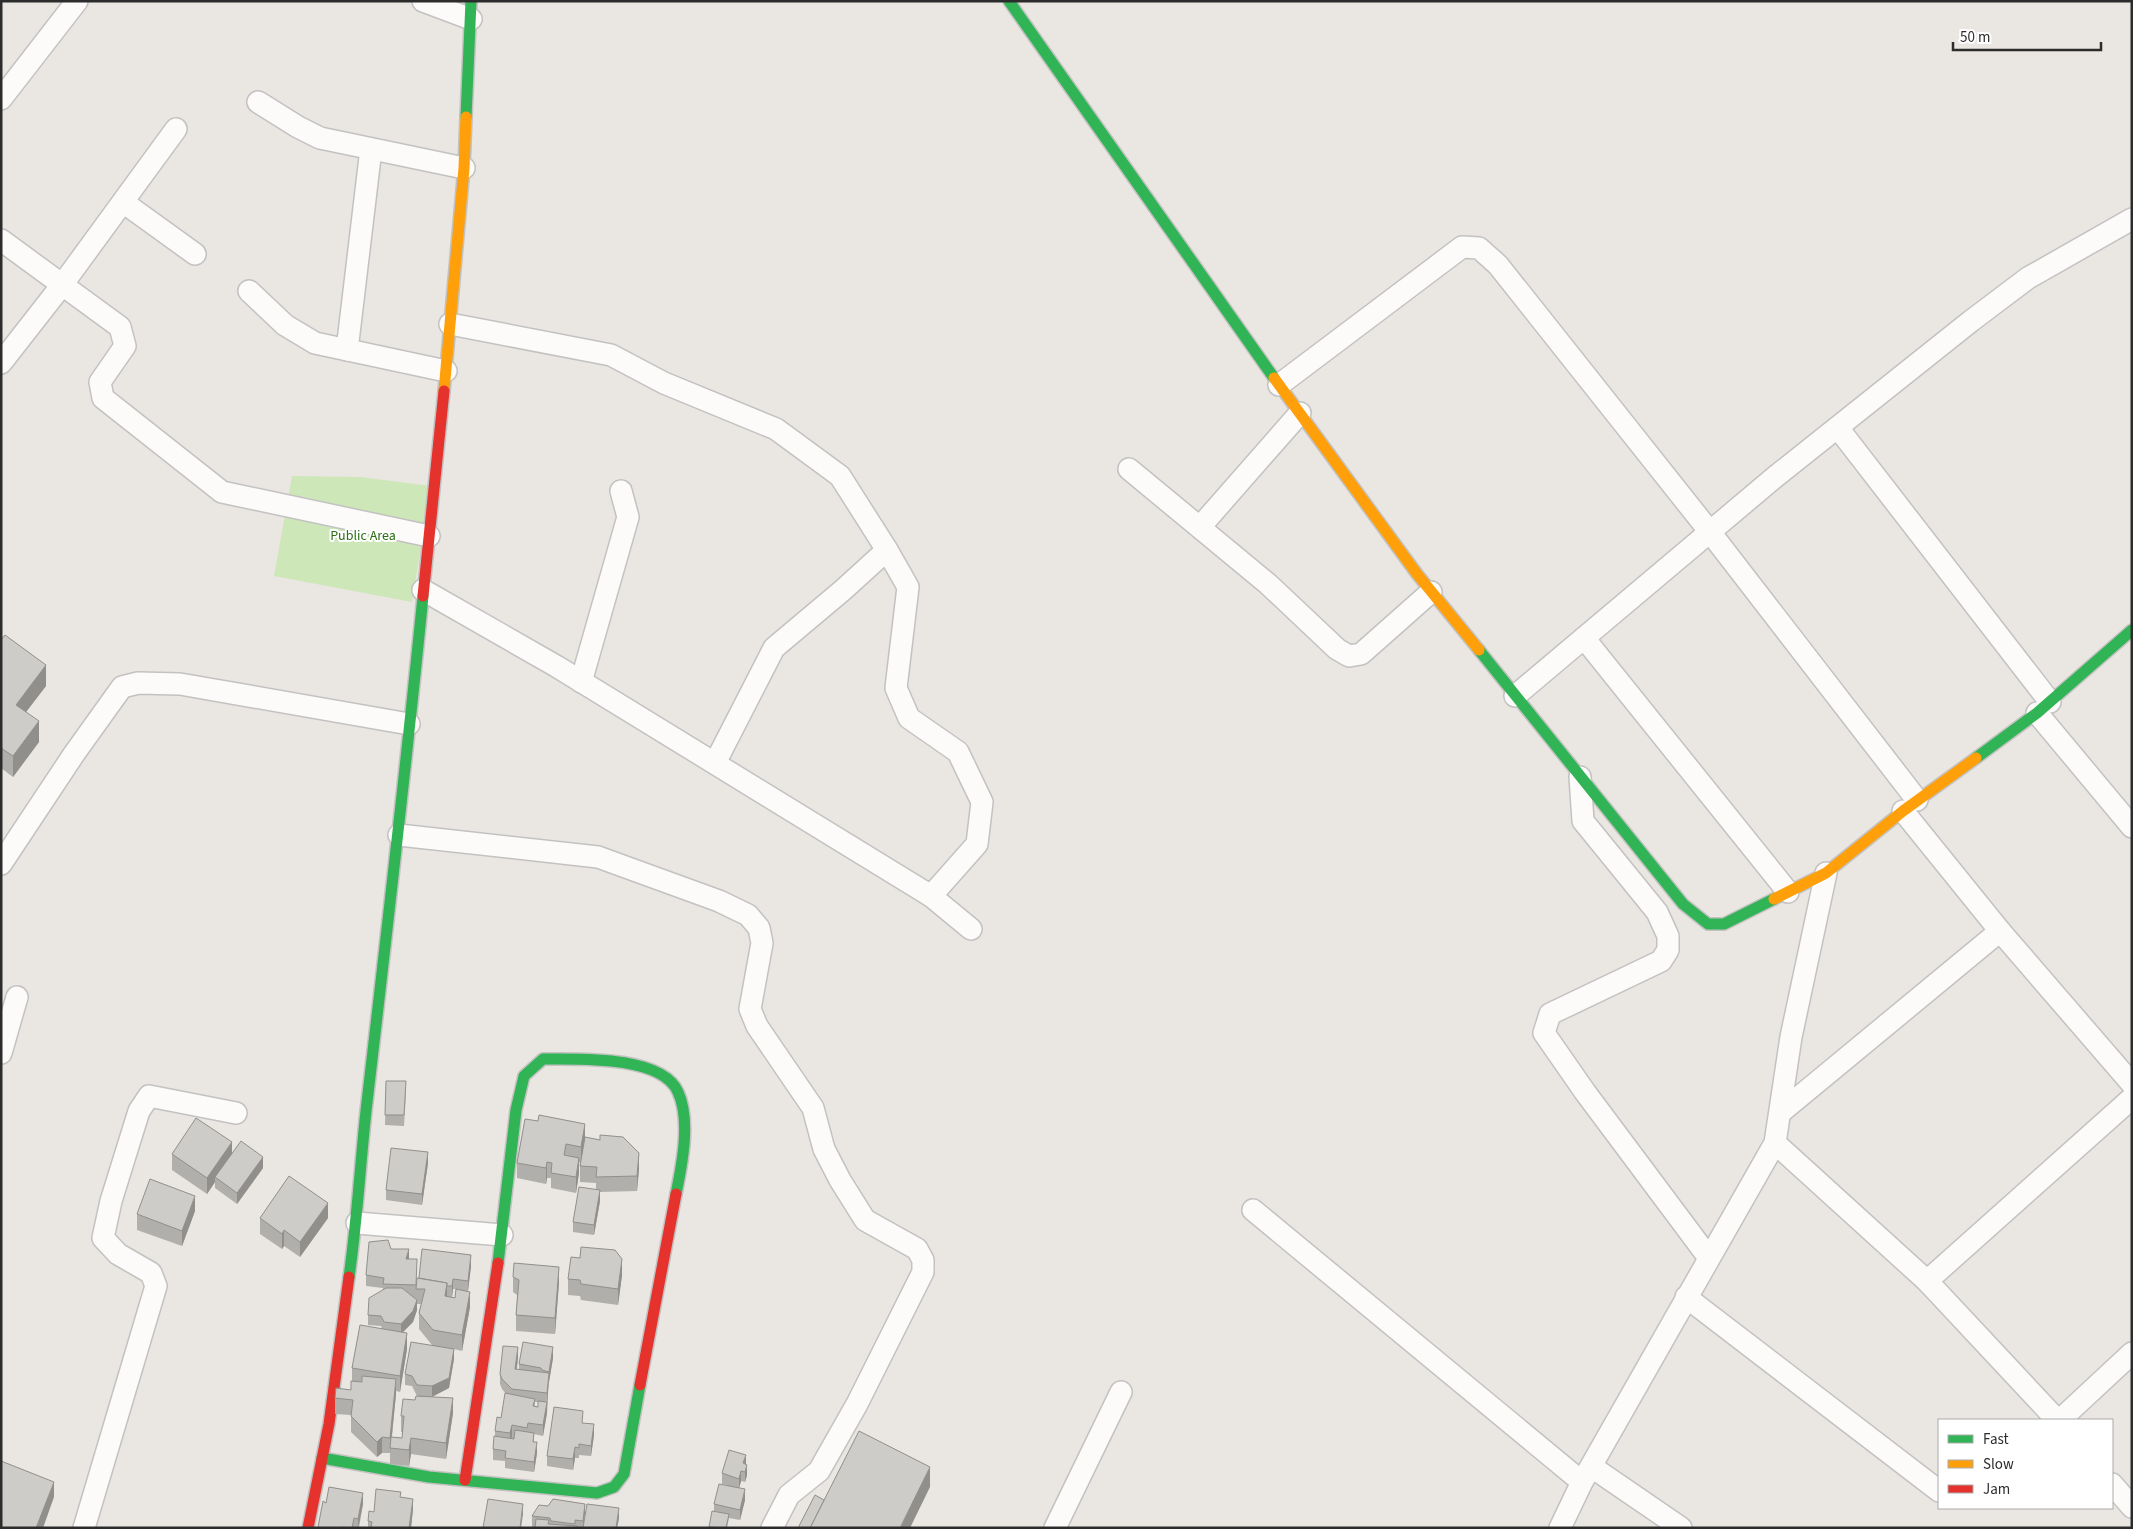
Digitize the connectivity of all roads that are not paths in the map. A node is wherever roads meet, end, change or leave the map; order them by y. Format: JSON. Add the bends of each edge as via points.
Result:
{"nodes":[{"id":1,"x":77,"y":1,"type":"edge"},
{"id":2,"x":423,"y":1,"type":"edge"},
{"id":3,"x":1009,"y":1,"type":"edge"},
{"id":4,"x":471,"y":10,"type":"edge"},
{"id":5,"x":1,"y":99,"type":"edge"},
{"id":6,"x":258,"y":102,"type":"dead end"},
{"id":7,"x":176,"y":129,"type":"dead end"},
{"id":8,"x":371,"y":149,"type":"junction"},
{"id":9,"x":464,"y":168,"type":"junction"},
{"id":10,"x":123,"y":202,"type":"junction"},
{"id":11,"x":2132,"y":219,"type":"edge"},
{"id":12,"x":1,"y":240,"type":"edge"},
{"id":13,"x":195,"y":254,"type":"dead end"},
{"id":14,"x":62,"y":285,"type":"junction"},
{"id":15,"x":249,"y":291,"type":"dead end"},
{"id":16,"x":450,"y":324,"type":"junction"},
{"id":17,"x":347,"y":350,"type":"junction"},
{"id":18,"x":1,"y":363,"type":"edge"},
{"id":19,"x":446,"y":371,"type":"junction"},
{"id":20,"x":1279,"y":385,"type":"junction"},
{"id":21,"x":1300,"y":413,"type":"junction"},
{"id":22,"x":1838,"y":428,"type":"junction"},
{"id":23,"x":1130,"y":469,"type":"dead end"},
{"id":24,"x":621,"y":491,"type":"dead end"},
{"id":25,"x":1200,"y":527,"type":"junction"},
{"id":26,"x":1710,"y":532,"type":"junction"},
{"id":27,"x":429,"y":536,"type":"junction"},
{"id":28,"x":887,"y":550,"type":"junction"},
{"id":29,"x":423,"y":590,"type":"junction"},
{"id":30,"x":1431,"y":592,"type":"junction"},
{"id":31,"x":2132,"y":630,"type":"edge"},
{"id":32,"x":1584,"y":638,"type":"junction"},
{"id":33,"x":581,"y":682,"type":"junction"},
{"id":34,"x":1515,"y":696,"type":"junction"},
{"id":35,"x":2044,"y":707,"type":"junction"},
{"id":36,"x":410,"y":724,"type":"junction"},
{"id":37,"x":715,"y":763,"type":"junction"},
{"id":38,"x":1580,"y":777,"type":"junction"},
{"id":39,"x":1910,"y":805,"type":"junction"},
{"id":40,"x":2132,"y":827,"type":"edge"},
{"id":41,"x":399,"y":835,"type":"junction"},
{"id":42,"x":1,"y":864,"type":"edge"},
{"id":43,"x":1826,"y":873,"type":"junction"},
{"id":44,"x":1788,"y":892,"type":"junction"},
{"id":45,"x":931,"y":896,"type":"junction"},
{"id":46,"x":971,"y":929,"type":"dead end"},
{"id":47,"x":2000,"y":931,"type":"junction"},
{"id":48,"x":17,"y":997,"type":"dead end"},
{"id":49,"x":1,"y":1053,"type":"edge"},
{"id":50,"x":2132,"y":1084,"type":"edge"},
{"id":51,"x":2132,"y":1098,"type":"edge"},
{"id":52,"x":1781,"y":1112,"type":"junction"},
{"id":53,"x":236,"y":1114,"type":"dead end"},
{"id":54,"x":1775,"y":1144,"type":"junction"},
{"id":55,"x":1253,"y":1210,"type":"dead end"},
{"id":56,"x":357,"y":1223,"type":"junction"},
{"id":57,"x":502,"y":1235,"type":"junction"},
{"id":58,"x":1709,"y":1258,"type":"junction"},
{"id":59,"x":1927,"y":1281,"type":"junction"},
{"id":60,"x":1686,"y":1297,"type":"junction"},
{"id":61,"x":2132,"y":1353,"type":"edge"},
{"id":62,"x":1121,"y":1392,"type":"dead end"},
{"id":63,"x":2058,"y":1419,"type":"edge"},
{"id":64,"x":2060,"y":1419,"type":"edge"},
{"id":65,"x":322,"y":1458,"type":"junction"},
{"id":66,"x":1587,"y":1474,"type":"junction"},
{"id":67,"x":465,"y":1480,"type":"junction"},
{"id":68,"x":2113,"y":1485,"type":"edge"},
{"id":69,"x":1938,"y":1490,"type":"edge"},
{"id":70,"x":2132,"y":1507,"type":"edge"},
{"id":71,"x":84,"y":1528,"type":"edge"},
{"id":72,"x":308,"y":1528,"type":"edge"},
{"id":73,"x":772,"y":1528,"type":"edge"},
{"id":74,"x":1055,"y":1528,"type":"edge"},
{"id":75,"x":1560,"y":1528,"type":"edge"},
{"id":76,"x":1681,"y":1528,"type":"edge"}],
"edges":[{"from":1,"to":5,"type":"street"},
{"from":2,"to":4,"type":"street"},
{"from":3,"to":20,"type":"street"},
{"from":4,"to":9,"type":"street"},
{"from":6,"to":8,"type":"street","via":[[320,138]]},
{"from":7,"to":10,"type":"street"},
{"from":8,"to":9,"type":"street"},
{"from":8,"to":17,"type":"street"},
{"from":9,"to":16,"type":"street"},
{"from":10,"to":13,"type":"street"},
{"from":10,"to":14,"type":"street"},
{"from":11,"to":22,"type":"street","via":[[2028,278]]},
{"from":12,"to":14,"type":"street"},
{"from":14,"to":18,"type":"street"},
{"from":14,"to":27,"type":"street","via":[[120,327],[125,346],[100,382],[103,398],[222,492]]},
{"from":15,"to":17,"type":"street","via":[[285,325],[315,343]]},
{"from":16,"to":19,"type":"street"},
{"from":16,"to":28,"type":"street","via":[[611,355],[664,383],[776,430],[840,476]]},
{"from":17,"to":19,"type":"street"},
{"from":19,"to":27,"type":"street"},
{"from":20,"to":21,"type":"street"},
{"from":20,"to":26,"type":"street","via":[[1462,247],[1479,248],[1498,265]]},
{"from":21,"to":25,"type":"street"},
{"from":21,"to":30,"type":"street"},
{"from":22,"to":26,"type":"street"},
{"from":22,"to":35,"type":"street"},
{"from":23,"to":25,"type":"street"},
{"from":24,"to":33,"type":"street","via":[[628,517]]},
{"from":25,"to":30,"type":"street","via":[[1349,656],[1361,654]]},
{"from":26,"to":32,"type":"street"},
{"from":26,"to":39,"type":"street"},
{"from":27,"to":29,"type":"street"},
{"from":28,"to":37,"type":"street","via":[[774,648]]},
{"from":28,"to":45,"type":"street","via":[[908,587],[896,688],[909,718],[958,752],[982,802],[977,844]]},
{"from":29,"to":33,"type":"street"},
{"from":29,"to":36,"type":"street"},
{"from":30,"to":34,"type":"street"},
{"from":31,"to":35,"type":"street"},
{"from":32,"to":34,"type":"street"},
{"from":32,"to":44,"type":"street"},
{"from":33,"to":37,"type":"street"},
{"from":34,"to":38,"type":"street"},
{"from":35,"to":39,"type":"street"},
{"from":35,"to":40,"type":"street"},
{"from":36,"to":41,"type":"street"},
{"from":36,"to":42,"type":"street","via":[[180,684],[138,683],[122,687]]},
{"from":37,"to":45,"type":"street"},
{"from":38,"to":44,"type":"street","via":[[1684,904],[1708,924],[1724,924]]},
{"from":38,"to":58,"type":"street","via":[[1582,821],[1657,912],[1668,936],[1668,950],[1661,961],[1550,1014],[1544,1033]]},
{"from":39,"to":43,"type":"street"},
{"from":39,"to":47,"type":"street"},
{"from":41,"to":56,"type":"street","via":[[366,1115]]},
{"from":41,"to":73,"type":"street","via":[[598,857],[719,900],[748,915],[759,928],[762,942],[750,1009],[756,1026],[813,1108],[824,1149],[865,1220],[907,1242],[917,1249],[923,1260],[923,1272],[857,1404],[819,1471],[789,1495]]},
{"from":43,"to":44,"type":"street"},
{"from":43,"to":52,"type":"street","via":[[1791,1037]]},
{"from":45,"to":46,"type":"street"},
{"from":47,"to":50,"type":"street"},
{"from":47,"to":52,"type":"street"},
{"from":48,"to":49,"type":"street"},
{"from":51,"to":59,"type":"street"},
{"from":52,"to":54,"type":"street"},
{"from":53,"to":71,"type":"street","via":[[149,1096],[139,1111],[103,1238],[118,1254],[151,1273],[156,1286]]},
{"from":54,"to":58,"type":"street"},
{"from":54,"to":59,"type":"street"},
{"from":55,"to":66,"type":"street"},
{"from":56,"to":57,"type":"street"},
{"from":56,"to":65,"type":"street","via":[[330,1424]]},
{"from":57,"to":67,"type":"street"},
{"from":57,"to":67,"type":"street","via":[[516,1110],[524,1076],[543,1059],[591,1059],[652,1068],[675,1086],[684,1110],[683,1157],[624,1474],[614,1487],[597,1493]]},
{"from":58,"to":60,"type":"street"},
{"from":59,"to":63,"type":"street"},
{"from":60,"to":66,"type":"street"},
{"from":60,"to":69,"type":"street"},
{"from":61,"to":64,"type":"street"},
{"from":62,"to":74,"type":"street"},
{"from":65,"to":67,"type":"street","via":[[429,1477]]},
{"from":65,"to":72,"type":"street"},
{"from":66,"to":75,"type":"street"},
{"from":66,"to":76,"type":"street"},
{"from":68,"to":70,"type":"street"}]}
